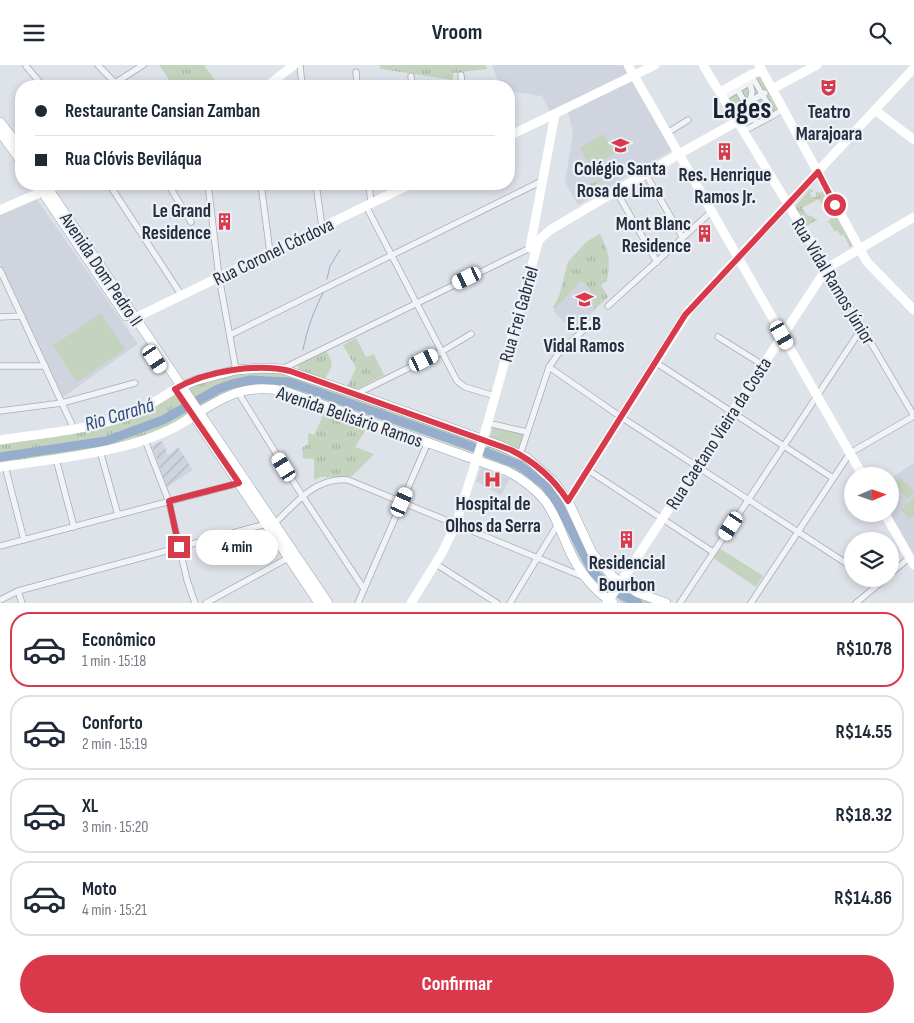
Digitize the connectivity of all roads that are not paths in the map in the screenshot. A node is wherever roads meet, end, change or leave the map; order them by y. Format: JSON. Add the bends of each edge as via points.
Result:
{"nodes":[{"id":1,"x":98,"y":65,"type":"edge"},
{"id":2,"x":143,"y":65,"type":"edge"},
{"id":3,"x":294,"y":65,"type":"edge"},
{"id":4,"x":300,"y":65,"type":"edge"},
{"id":5,"x":628,"y":65,"type":"edge"},
{"id":6,"x":655,"y":65,"type":"edge"},
{"id":7,"x":704,"y":65,"type":"edge"},
{"id":8,"x":817,"y":65,"type":"edge"},
{"id":9,"x":26,"y":66,"type":"dead end"},
{"id":10,"x":914,"y":68,"type":"edge"},
{"id":11,"x":356,"y":72,"type":"dead end"},
{"id":12,"x":461,"y":75,"type":"dead end"},
{"id":13,"x":634,"y":75,"type":"junction"},
{"id":14,"x":411,"y":76,"type":"dead end"},
{"id":15,"x":755,"y":76,"type":"edge"},
{"id":16,"x":38,"y":80,"type":"edge"},
{"id":17,"x":112,"y":80,"type":"edge"},
{"id":18,"x":123,"y":80,"type":"edge"},
{"id":19,"x":275,"y":80,"type":"edge"},
{"id":20,"x":301,"y":80,"type":"edge"},
{"id":21,"x":357,"y":80,"type":"edge"},
{"id":22,"x":411,"y":80,"type":"edge"},
{"id":23,"x":461,"y":80,"type":"edge"},
{"id":24,"x":729,"y":92,"type":"junction"},
{"id":25,"x":766,"y":92,"type":"junction"},
{"id":26,"x":748,"y":103,"type":"junction"},
{"id":27,"x":784,"y":110,"type":"junction"},
{"id":28,"x":875,"y":110,"type":"junction"},
{"id":29,"x":734,"y":111,"type":"junction"},
{"id":30,"x":764,"y":112,"type":"junction"},
{"id":31,"x":555,"y":114,"type":"junction"},
{"id":32,"x":770,"y":117,"type":"junction"},
{"id":33,"x":688,"y":120,"type":"dead end"},
{"id":34,"x":0,"y":122,"type":"edge"},
{"id":35,"x":745,"y":124,"type":"junction"},
{"id":36,"x":757,"y":124,"type":"junction"},
{"id":37,"x":0,"y":132,"type":"edge"},
{"id":38,"x":515,"y":133,"type":"edge"},
{"id":39,"x":667,"y":133,"type":"junction"},
{"id":40,"x":15,"y":135,"type":"edge"},
{"id":41,"x":914,"y":140,"type":"edge"},
{"id":42,"x":15,"y":153,"type":"edge"},
{"id":43,"x":679,"y":153,"type":"junction"},
{"id":44,"x":818,"y":172,"type":"junction"},
{"id":45,"x":645,"y":173,"type":"junction"},
{"id":46,"x":542,"y":181,"type":"junction"},
{"id":47,"x":38,"y":190,"type":"edge"},
{"id":48,"x":45,"y":190,"type":"edge"},
{"id":49,"x":45,"y":190,"type":"edge"},
{"id":50,"x":113,"y":190,"type":"edge"},
{"id":51,"x":172,"y":190,"type":"edge"},
{"id":52,"x":209,"y":190,"type":"edge"},
{"id":53,"x":263,"y":190,"type":"edge"},
{"id":54,"x":317,"y":190,"type":"edge"},
{"id":55,"x":369,"y":190,"type":"edge"},
{"id":56,"x":398,"y":190,"type":"edge"},
{"id":57,"x":616,"y":191,"type":"junction"},
{"id":58,"x":369,"y":204,"type":"junction"},
{"id":59,"x":788,"y":204,"type":"junction"},
{"id":60,"x":0,"y":211,"type":"edge"},
{"id":61,"x":712,"y":211,"type":"junction"},
{"id":62,"x":914,"y":217,"type":"edge"},
{"id":63,"x":191,"y":222,"type":"dead end"},
{"id":64,"x":534,"y":223,"type":"junction"},
{"id":65,"x":322,"y":227,"type":"junction"},
{"id":66,"x":546,"y":233,"type":"junction"},
{"id":67,"x":682,"y":238,"type":"junction"},
{"id":68,"x":534,"y":246,"type":"junction"},
{"id":69,"x":860,"y":249,"type":"junction"},
{"id":70,"x":270,"y":253,"type":"junction"},
{"id":71,"x":392,"y":255,"type":"junction"},
{"id":72,"x":738,"y":257,"type":"junction"},
{"id":73,"x":657,"y":262,"type":"junction"},
{"id":74,"x":827,"y":268,"type":"junction"},
{"id":75,"x":0,"y":270,"type":"edge"},
{"id":76,"x":220,"y":277,"type":"junction"},
{"id":77,"x":182,"y":296,"type":"junction"},
{"id":78,"x":416,"y":303,"type":"junction"},
{"id":79,"x":608,"y":306,"type":"dead end"},
{"id":80,"x":914,"y":310,"type":"edge"},
{"id":81,"x":0,"y":317,"type":"edge"},
{"id":82,"x":22,"y":317,"type":"junction"},
{"id":83,"x":135,"y":319,"type":"junction"},
{"id":84,"x":595,"y":319,"type":"dead end"},
{"id":85,"x":862,"y":329,"type":"junction"},
{"id":86,"x":471,"y":334,"type":"dead end"},
{"id":87,"x":230,"y":335,"type":"junction"},
{"id":88,"x":782,"y":335,"type":"junction"},
{"id":89,"x":718,"y":337,"type":"dead end"},
{"id":90,"x":441,"y":352,"type":"junction"},
{"id":91,"x":655,"y":362,"type":"junction"},
{"id":92,"x":763,"y":365,"type":"junction"},
{"id":93,"x":0,"y":366,"type":"edge"},
{"id":94,"x":45,"y":366,"type":"junction"},
{"id":95,"x":549,"y":367,"type":"junction"},
{"id":96,"x":282,"y":369,"type":"junction"},
{"id":97,"x":236,"y":370,"type":"junction"},
{"id":98,"x":135,"y":383,"type":"dead end"},
{"id":99,"x":181,"y":392,"type":"junction"},
{"id":100,"x":238,"y":392,"type":"junction"},
{"id":101,"x":356,"y":394,"type":"junction"},
{"id":102,"x":495,"y":396,"type":"junction"},
{"id":103,"x":817,"y":396,"type":"junction"},
{"id":104,"x":62,"y":403,"type":"junction"},
{"id":105,"x":0,"y":411,"type":"edge"},
{"id":106,"x":732,"y":412,"type":"junction"},
{"id":107,"x":195,"y":413,"type":"junction"},
{"id":108,"x":621,"y":417,"type":"junction"},
{"id":109,"x":914,"y":417,"type":"edge"},
{"id":110,"x":487,"y":423,"type":"junction"},
{"id":111,"x":74,"y":429,"type":"junction"},
{"id":112,"x":527,"y":432,"type":"junction"},
{"id":113,"x":0,"y":440,"type":"edge"},
{"id":114,"x":146,"y":440,"type":"junction"},
{"id":115,"x":482,"y":441,"type":"junction"},
{"id":116,"x":428,"y":442,"type":"junction"},
{"id":117,"x":784,"y":446,"type":"junction"},
{"id":118,"x":100,"y":451,"type":"junction"},
{"id":119,"x":850,"y":453,"type":"junction"},
{"id":120,"x":520,"y":455,"type":"junction"},
{"id":121,"x":477,"y":457,"type":"junction"},
{"id":122,"x":56,"y":459,"type":"junction"},
{"id":123,"x":2,"y":466,"type":"edge"},
{"id":124,"x":697,"y":466,"type":"junction"},
{"id":125,"x":858,"y":467,"type":"edge"},
{"id":126,"x":588,"y":470,"type":"junction"},
{"id":127,"x":833,"y":478,"type":"junction"},
{"id":128,"x":239,"y":483,"type":"junction"},
{"id":129,"x":303,"y":497,"type":"junction"},
{"id":130,"x":749,"y":499,"type":"junction"},
{"id":131,"x":169,"y":501,"type":"junction"},
{"id":132,"x":568,"y":501,"type":"junction"},
{"id":133,"x":402,"y":502,"type":"junction"},
{"id":134,"x":118,"y":515,"type":"junction"},
{"id":135,"x":662,"y":519,"type":"junction"},
{"id":136,"x":890,"y":523,"type":"edge"},
{"id":137,"x":270,"y":524,"type":"junction"},
{"id":138,"x":456,"y":524,"type":"junction"},
{"id":139,"x":558,"y":524,"type":"junction"},
{"id":140,"x":74,"y":527,"type":"junction"},
{"id":141,"x":798,"y":532,"type":"junction"},
{"id":142,"x":24,"y":540,"type":"junction"},
{"id":143,"x":0,"y":547,"type":"edge"},
{"id":144,"x":179,"y":547,"type":"junction"},
{"id":145,"x":713,"y":552,"type":"junction"},
{"id":146,"x":288,"y":558,"type":"junction"},
{"id":147,"x":537,"y":558,"type":"junction"},
{"id":148,"x":912,"y":561,"type":"edge"},
{"id":149,"x":844,"y":562,"type":"edge"},
{"id":150,"x":436,"y":564,"type":"junction"},
{"id":151,"x":899,"y":569,"type":"edge"},
{"id":152,"x":587,"y":579,"type":"junction"},
{"id":153,"x":618,"y":585,"type":"junction"},
{"id":154,"x":875,"y":587,"type":"edge"},
{"id":155,"x":364,"y":589,"type":"junction"},
{"id":156,"x":18,"y":591,"type":"junction"},
{"id":157,"x":0,"y":600,"type":"edge"},
{"id":158,"x":610,"y":600,"type":"edge"},
{"id":159,"x":22,"y":603,"type":"edge"},
{"id":160,"x":195,"y":603,"type":"edge"},
{"id":161,"x":206,"y":603,"type":"edge"},
{"id":162,"x":319,"y":603,"type":"edge"},
{"id":163,"x":328,"y":603,"type":"edge"},
{"id":164,"x":358,"y":603,"type":"edge"},
{"id":165,"x":411,"y":603,"type":"edge"},
{"id":166,"x":497,"y":603,"type":"edge"},
{"id":167,"x":510,"y":603,"type":"edge"},
{"id":168,"x":666,"y":603,"type":"edge"},
{"id":169,"x":680,"y":603,"type":"edge"},
{"id":170,"x":751,"y":603,"type":"edge"},
{"id":171,"x":856,"y":603,"type":"edge"}],
"edges":[{"from":1,"to":17,"type":"street"},
{"from":2,"to":18,"type":"street"},
{"from":3,"to":19,"type":"main road"},
{"from":4,"to":20,"type":"street"},
{"from":5,"to":13,"type":"main road"},
{"from":6,"to":13,"type":"main road"},
{"from":7,"to":24,"type":"main road","name":"Rua Vidal Ramos Júnior"},
{"from":8,"to":25,"type":"main road"},
{"from":9,"to":16,"type":"street"},
{"from":10,"to":28,"type":"main road"},
{"from":11,"to":21,"type":"street"},
{"from":12,"to":23,"type":"street"},
{"from":13,"to":31,"type":"main road"},
{"from":13,"to":39,"type":"main road"},
{"from":14,"to":22,"type":"street"},
{"from":15,"to":24,"type":"main road"},
{"from":15,"to":25,"type":"main road"},
{"from":15,"to":26,"type":"street"},
{"from":24,"to":26,"type":"street"},
{"from":24,"to":29,"type":"main road","name":"Rua Vidal Ramos Júnior"},
{"from":25,"to":26,"type":"street"},
{"from":25,"to":27,"type":"main road"},
{"from":25,"to":30,"type":"street","via":[[771,107]]},
{"from":26,"to":29,"type":"street"},
{"from":26,"to":30,"type":"street","via":[[757,104]]},
{"from":26,"to":35,"type":"street"},
{"from":27,"to":32,"type":"street"},
{"from":27,"to":44,"type":"main road"},
{"from":28,"to":41,"type":"main road"},
{"from":28,"to":44,"type":"main road"},
{"from":29,"to":35,"type":"main road","name":"Rua Vidal Ramos Júnior"},
{"from":30,"to":32,"type":"street"},
{"from":30,"to":35,"type":"street"},
{"from":31,"to":38,"type":"main road"},
{"from":31,"to":46,"type":"main road"},
{"from":32,"to":36,"type":"street"},
{"from":33,"to":39,"type":"street"},
{"from":34,"to":40,"type":"main road"},
{"from":35,"to":36,"type":"street"},
{"from":35,"to":36,"type":"street"},
{"from":35,"to":43,"type":"main road","name":"Rua Frei Gabriel"},
{"from":35,"to":59,"type":"main road","name":"Rua Vidal Ramos Júnior"},
{"from":37,"to":42,"type":"main road"},
{"from":39,"to":43,"type":"main road"},
{"from":43,"to":45,"type":"main road","name":"Rua Frei Gabriel"},
{"from":43,"to":61,"type":"main road"},
{"from":44,"to":59,"type":"main road"},
{"from":44,"to":69,"type":"main road"},
{"from":45,"to":57,"type":"main road","name":"Rua Frei Gabriel"},
{"from":45,"to":67,"type":"street"},
{"from":46,"to":64,"type":"main road"},
{"from":46,"to":71,"type":"street"},
{"from":47,"to":60,"type":"main road"},
{"from":48,"to":83,"type":"main road","name":"Avenida Dom Pedro II"},
{"from":49,"to":99,"type":"main road","name":"Avenida Dom Pedro II"},
{"from":50,"to":77,"type":"street"},
{"from":51,"to":63,"type":"street"},
{"from":52,"to":76,"type":"street"},
{"from":53,"to":70,"type":"street"},
{"from":54,"to":65,"type":"street"},
{"from":55,"to":58,"type":"street"},
{"from":56,"to":58,"type":"main road","name":"Rua Coronel Córdova"},
{"from":57,"to":66,"type":"main road","name":"Rua Frei Gabriel"},
{"from":57,"to":73,"type":"street"},
{"from":58,"to":65,"type":"main road","name":"Rua Coronel Córdova"},
{"from":58,"to":71,"type":"street"},
{"from":59,"to":72,"type":"main road"},
{"from":59,"to":74,"type":"main road","name":"Rua Vidal Ramos Júnior"},
{"from":61,"to":67,"type":"street"},
{"from":61,"to":72,"type":"main road"},
{"from":62,"to":69,"type":"main road","name":"Rua Caetano Vieira da Costa"},
{"from":64,"to":66,"type":"main road"},
{"from":64,"to":68,"type":"main road"},
{"from":65,"to":70,"type":"main road","name":"Rua Coronel Córdova"},
{"from":66,"to":68,"type":"main road","name":"Rua Frei Gabriel"},
{"from":67,"to":73,"type":"street"},
{"from":68,"to":78,"type":"street"},
{"from":68,"to":102,"type":"main road","name":"Rua Frei Gabriel"},
{"from":69,"to":74,"type":"main road","name":"Rua Caetano Vieira da Costa"},
{"from":69,"to":80,"type":"main road","via":[[869,264]]},
{"from":70,"to":76,"type":"main road","name":"Rua Coronel Córdova"},
{"from":71,"to":78,"type":"street"},
{"from":71,"to":87,"type":"street"},
{"from":72,"to":88,"type":"main road"},
{"from":72,"to":91,"type":"main road","via":[[689,310]]},
{"from":73,"to":79,"type":"street"},
{"from":74,"to":85,"type":"street","name":"Rua Vidal Ramos Júnior"},
{"from":74,"to":88,"type":"main road","name":"Rua Caetano Vieira da Costa"},
{"from":75,"to":82,"type":"street"},
{"from":76,"to":77,"type":"main road","name":"Rua Coronel Córdova"},
{"from":76,"to":87,"type":"street"},
{"from":77,"to":83,"type":"main road","name":"Rua Coronel Córdova"},
{"from":78,"to":90,"type":"street"},
{"from":78,"to":96,"type":"street"},
{"from":81,"to":82,"type":"street"},
{"from":82,"to":94,"type":"street"},
{"from":83,"to":99,"type":"main road","name":"Avenida Dom Pedro II"},
{"from":84,"to":95,"type":"street"},
{"from":85,"to":103,"type":"street"},
{"from":85,"to":109,"type":"street","name":"Rua Vidal Ramos Júnior"},
{"from":86,"to":90,"type":"street"},
{"from":87,"to":97,"type":"street"},
{"from":88,"to":92,"type":"main road","name":"Rua Caetano Vieira da Costa"},
{"from":88,"to":103,"type":"main road"},
{"from":89,"to":92,"type":"street"},
{"from":90,"to":101,"type":"street"},
{"from":90,"to":102,"type":"street","via":[[460,385]]},
{"from":91,"to":106,"type":"street"},
{"from":91,"to":108,"type":"main road"},
{"from":92,"to":106,"type":"main road","name":"Rua Caetano Vieira da Costa"},
{"from":93,"to":94,"type":"street"},
{"from":94,"to":104,"type":"street"},
{"from":95,"to":108,"type":"street"},
{"from":95,"to":112,"type":"street"},
{"from":96,"to":97,"type":"main road","name":"Avenida Belisário Ramos"},
{"from":96,"to":101,"type":"main road","name":"Avenida Belisário Ramos"},
{"from":97,"to":99,"type":"main road","name":"Avenida Belisário Ramos","via":[[207,377]]},
{"from":98,"to":104,"type":"street"},
{"from":99,"to":107,"type":"main road","name":"Avenida Dom Pedro II"},
{"from":99,"to":111,"type":"main road","name":"Avenida Belisário Ramos","via":[[131,414]]},
{"from":100,"to":107,"type":"main road","name":"Avenida Belisário Ramos"},
{"from":100,"to":116,"type":"main road","name":"Avenida Belisário Ramos","via":[[257,388],[284,391]]},
{"from":100,"to":129,"type":"street"},
{"from":101,"to":115,"type":"main road","name":"Avenida Belisário Ramos"},
{"from":102,"to":110,"type":"main road","name":"Rua Frei Gabriel"},
{"from":103,"to":117,"type":"street"},
{"from":103,"to":119,"type":"main road"},
{"from":104,"to":105,"type":"street"},
{"from":104,"to":111,"type":"street"},
{"from":106,"to":117,"type":"street"},
{"from":106,"to":124,"type":"main road","name":"Rua Caetano Vieira da Costa"},
{"from":107,"to":114,"type":"main road","name":"Avenida Belisário Ramos","via":[[172,430]]},
{"from":107,"to":128,"type":"main road","name":"Avenida Dom Pedro II"},
{"from":107,"to":137,"type":"main road","name":"Avenida Dom Pedro II"},
{"from":108,"to":124,"type":"street"},
{"from":108,"to":126,"type":"main road"},
{"from":109,"to":119,"type":"street"},
{"from":110,"to":112,"type":"street"},
{"from":110,"to":115,"type":"main road","name":"Rua Frei Gabriel"},
{"from":111,"to":113,"type":"main road","name":"Avenida Belisário Ramos"},
{"from":112,"to":120,"type":"street"},
{"from":114,"to":118,"type":"main road","name":"Avenida Belisário Ramos"},
{"from":114,"to":131,"type":"street"},
{"from":115,"to":120,"type":"main road","name":"Avenida Belisário Ramos"},
{"from":115,"to":121,"type":"main road","name":"Rua Frei Gabriel"},
{"from":116,"to":121,"type":"main road","name":"Avenida Belisário Ramos"},
{"from":116,"to":133,"type":"street"},
{"from":117,"to":127,"type":"street"},
{"from":117,"to":130,"type":"street"},
{"from":118,"to":122,"type":"main road","name":"Avenida Belisário Ramos"},
{"from":118,"to":134,"type":"street"},
{"from":119,"to":125,"type":"main road"},
{"from":119,"to":127,"type":"street"},
{"from":120,"to":132,"type":"main road","name":"Avenida Belisário Ramos","via":[[547,475]]},
{"from":121,"to":138,"type":"main road","name":"Rua Frei Gabriel"},
{"from":121,"to":139,"type":"main road","name":"Avenida Belisário Ramos","via":[[528,483],[547,503]]},
{"from":122,"to":123,"type":"main road","name":"Avenida Belisário Ramos"},
{"from":122,"to":140,"type":"street"},
{"from":123,"to":142,"type":"street"},
{"from":124,"to":130,"type":"street"},
{"from":124,"to":135,"type":"main road","name":"Rua Caetano Vieira da Costa"},
{"from":126,"to":132,"type":"main road"},
{"from":126,"to":135,"type":"street"},
{"from":127,"to":141,"type":"street"},
{"from":128,"to":131,"type":"street"},
{"from":128,"to":137,"type":"main road","name":"Avenida Dom Pedro II"},
{"from":129,"to":133,"type":"street","via":[[319,484],[341,479]]},
{"from":129,"to":137,"type":"street"},
{"from":129,"to":155,"type":"street"},
{"from":130,"to":141,"type":"street"},
{"from":130,"to":145,"type":"street"},
{"from":131,"to":134,"type":"street"},
{"from":131,"to":144,"type":"street"},
{"from":132,"to":153,"type":"main road","name":"Avenida Belisário Ramos","via":[[592,553]]},
{"from":133,"to":138,"type":"street"},
{"from":133,"to":155,"type":"street"},
{"from":134,"to":140,"type":"street"},
{"from":135,"to":145,"type":"street"},
{"from":135,"to":153,"type":"main road","name":"Rua Caetano Vieira da Costa"},
{"from":136,"to":148,"type":"main road"},
{"from":137,"to":144,"type":"street"},
{"from":137,"to":146,"type":"main road","name":"Avenida Dom Pedro II"},
{"from":137,"to":163,"type":"main road","name":"Avenida Dom Pedro II"},
{"from":138,"to":147,"type":"street"},
{"from":138,"to":150,"type":"main road","name":"Rua Frei Gabriel"},
{"from":139,"to":147,"type":"street"},
{"from":139,"to":152,"type":"main road","name":"Avenida Belisário Ramos"},
{"from":140,"to":142,"type":"street"},
{"from":141,"to":149,"type":"street"},
{"from":141,"to":170,"type":"street"},
{"from":142,"to":143,"type":"street"},
{"from":144,"to":156,"type":"street"},
{"from":144,"to":160,"type":"street"},
{"from":145,"to":169,"type":"street"},
{"from":146,"to":161,"type":"street"},
{"from":146,"to":162,"type":"main road","name":"Avenida Dom Pedro II"},
{"from":147,"to":152,"type":"street"},
{"from":147,"to":167,"type":"street"},
{"from":148,"to":151,"type":"street"},
{"from":150,"to":165,"type":"main road","name":"Rua Frei Gabriel"},
{"from":150,"to":166,"type":"street"},
{"from":152,"to":158,"type":"main road","name":"Avenida Belisário Ramos"},
{"from":153,"to":158,"type":"main road","name":"Rua Caetano Vieira da Costa"},
{"from":153,"to":168,"type":"main road","name":"Avenida Belisário Ramos"},
{"from":154,"to":171,"type":"street"},
{"from":155,"to":164,"type":"street"},
{"from":156,"to":157,"type":"street"},
{"from":156,"to":159,"type":"street"}]}
